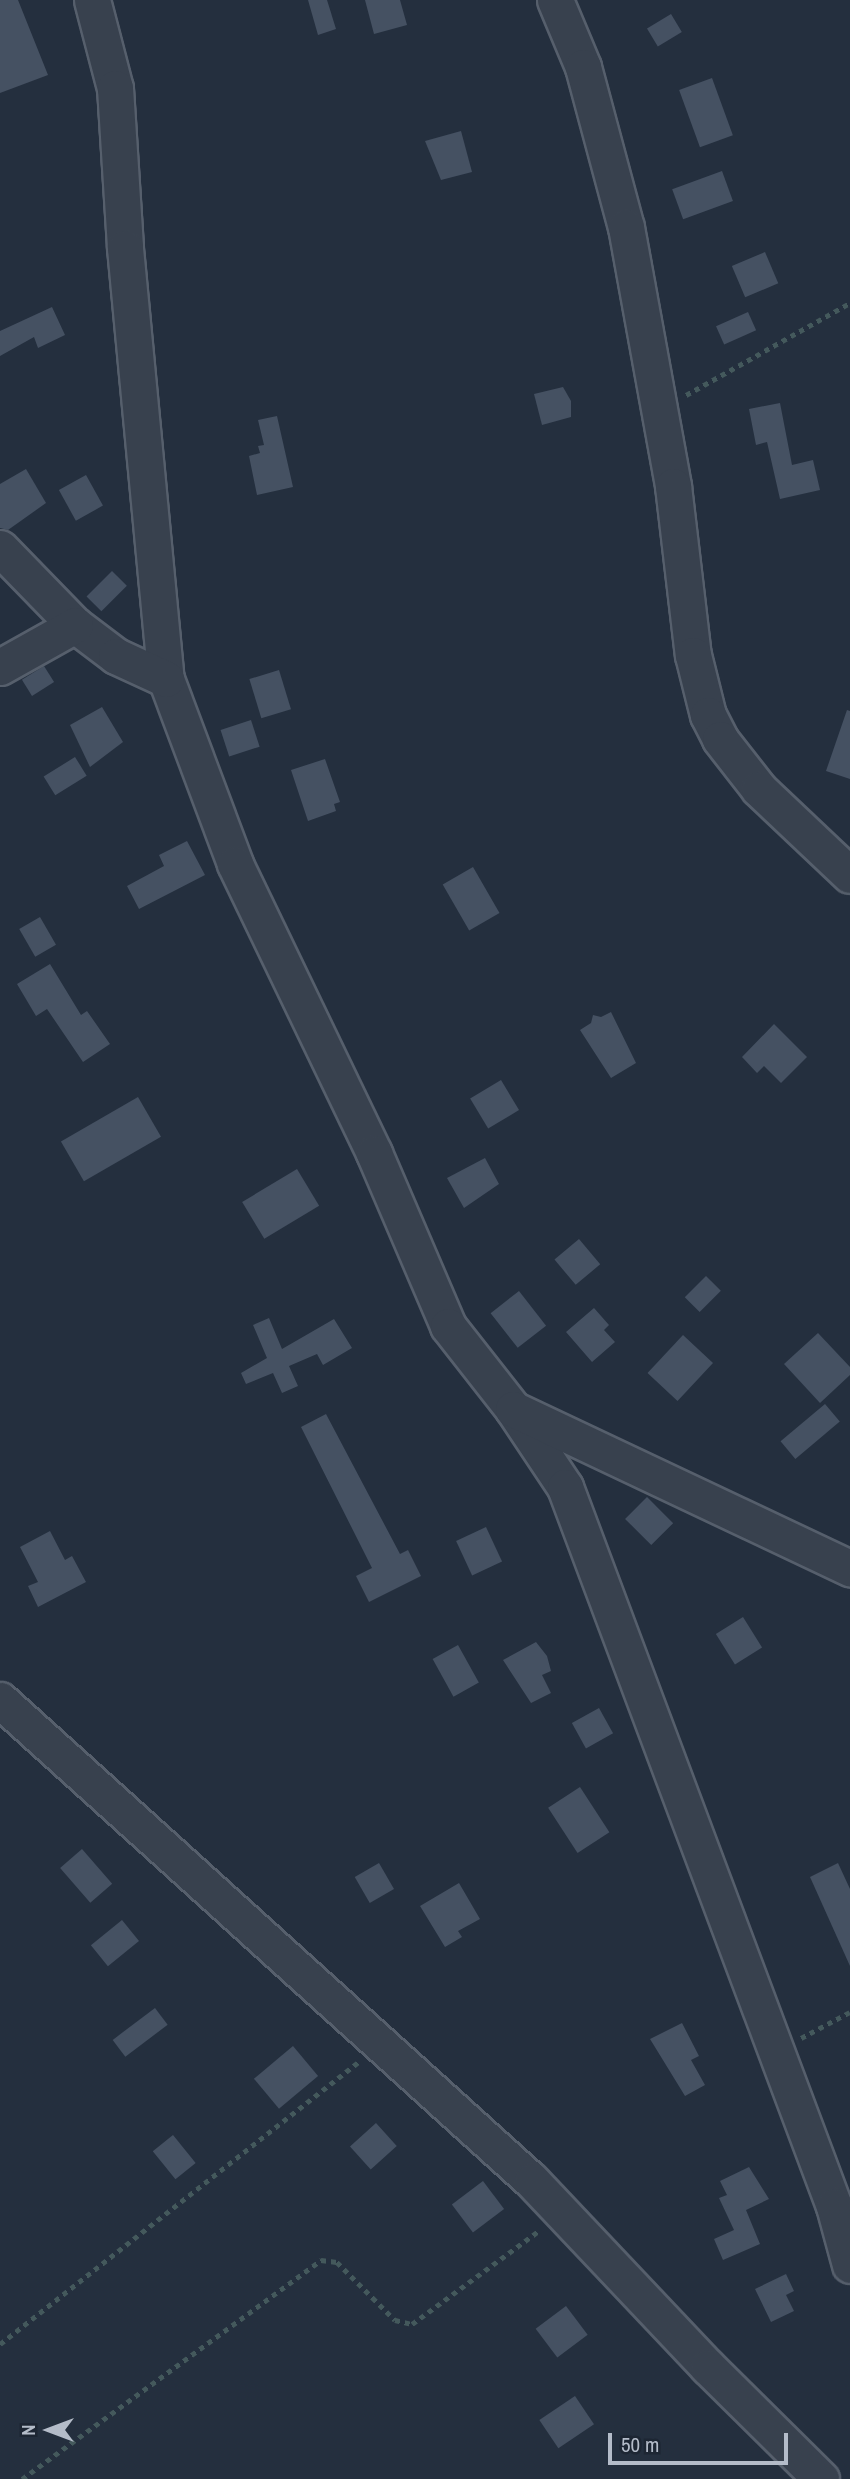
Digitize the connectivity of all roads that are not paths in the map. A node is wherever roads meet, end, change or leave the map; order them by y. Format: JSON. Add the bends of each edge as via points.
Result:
{"nodes":[{"id":1,"x":92,"y":0,"type":"edge"},
{"id":2,"x":555,"y":0,"type":"edge"},
{"id":3,"x":0,"y":548,"type":"edge"},
{"id":4,"x":75,"y":625,"type":"junction"},
{"id":5,"x":0,"y":667,"type":"edge"},
{"id":6,"x":166,"y":679,"type":"junction"},
{"id":7,"x":850,"y":875,"type":"edge"},
{"id":8,"x":513,"y":1409,"type":"junction"},
{"id":9,"x":850,"y":1568,"type":"edge"},
{"id":10,"x":0,"y":1700,"type":"edge"},
{"id":11,"x":850,"y":2265,"type":"edge"},
{"id":12,"x":821,"y":2479,"type":"edge"}],
"edges":[{"from":1,"to":6,"type":"street","via":[[115,88],[125,248]]},
{"from":2,"to":7,"type":"street","via":[[599,123],[626,227],[661,409],[693,655],[708,715],[720,739],[759,789]]},
{"from":3,"to":4,"type":"street"},
{"from":4,"to":5,"type":"street"},
{"from":4,"to":6,"type":"street","via":[[117,656]]},
{"from":6,"to":8,"type":"street","via":[[235,864],[374,1153],[448,1326]]},
{"from":8,"to":9,"type":"street"},
{"from":8,"to":11,"type":"street","via":[[565,1487],[834,2206]]},
{"from":10,"to":12,"type":"street","via":[[563,2212]]}]}
